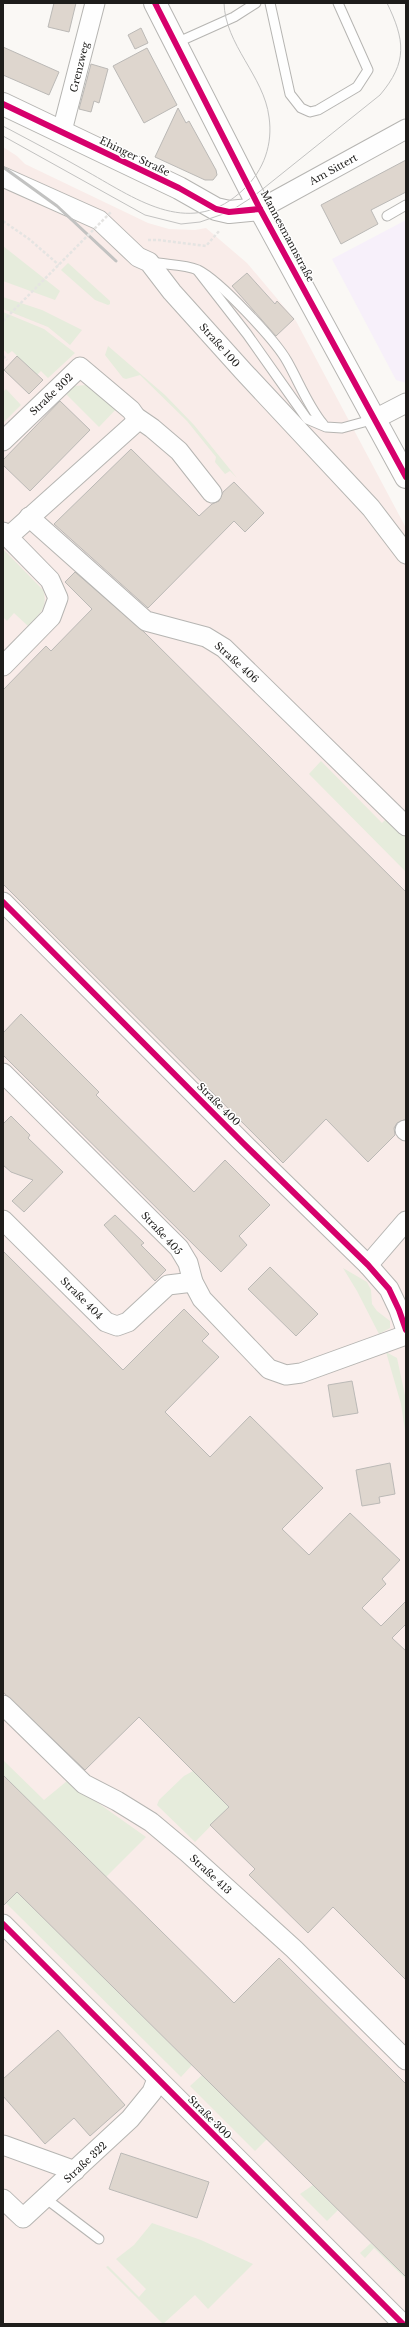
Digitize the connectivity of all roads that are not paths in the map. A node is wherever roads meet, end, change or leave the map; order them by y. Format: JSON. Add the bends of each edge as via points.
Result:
{"nodes":[{"id":1,"x":95,"y":3,"type":"edge"},
{"id":2,"x":155,"y":3,"type":"edge"},
{"id":3,"x":256,"y":3,"type":"edge"},
{"id":4,"x":270,"y":3,"type":"edge"},
{"id":5,"x":338,"y":3,"type":"edge"},
{"id":6,"x":176,"y":43,"type":"junction"},
{"id":7,"x":3,"y":104,"type":"edge"},
{"id":8,"x":406,"y":129,"type":"edge"},
{"id":9,"x":62,"y":131,"type":"junction"},
{"id":10,"x":3,"y":177,"type":"edge"},
{"id":11,"x":406,"y":205,"type":"edge"},
{"id":12,"x":260,"y":208,"type":"junction"},
{"id":13,"x":387,"y":216,"type":"dead end"},
{"id":14,"x":149,"y":262,"type":"junction"},
{"id":15,"x":198,"y":270,"type":"junction"},
{"id":16,"x":406,"y":403,"type":"edge"},
{"id":17,"x":136,"y":417,"type":"junction"},
{"id":18,"x":375,"y":419,"type":"junction"},
{"id":19,"x":326,"y":427,"type":"junction"},
{"id":20,"x":3,"y":441,"type":"edge"},
{"id":21,"x":406,"y":477,"type":"edge"},
{"id":22,"x":212,"y":493,"type":"dead end"},
{"id":23,"x":29,"y":517,"type":"junction"},
{"id":24,"x":5,"y":535,"type":"edge"},
{"id":25,"x":406,"y":554,"type":"edge"},
{"id":26,"x":3,"y":666,"type":"edge"},
{"id":27,"x":406,"y":826,"type":"edge"},
{"id":28,"x":3,"y":902,"type":"edge"},
{"id":29,"x":3,"y":1073,"type":"edge"},
{"id":30,"x":3,"y":1220,"type":"edge"},
{"id":31,"x":406,"y":1221,"type":"edge"},
{"id":32,"x":368,"y":1264,"type":"junction"},
{"id":33,"x":192,"y":1282,"type":"junction"},
{"id":34,"x":406,"y":1330,"type":"edge"},
{"id":35,"x":406,"y":1335,"type":"edge"},
{"id":36,"x":3,"y":1705,"type":"edge"},
{"id":37,"x":3,"y":1924,"type":"edge"},
{"id":38,"x":406,"y":2060,"type":"edge"},
{"id":39,"x":157,"y":2079,"type":"junction"},
{"id":40,"x":3,"y":2145,"type":"edge"},
{"id":41,"x":75,"y":2171,"type":"junction"},
{"id":42,"x":45,"y":2198,"type":"junction"},
{"id":43,"x":3,"y":2199,"type":"edge"},
{"id":44,"x":99,"y":2239,"type":"dead end"},
{"id":45,"x":403,"y":2324,"type":"edge"}],
"edges":[{"from":1,"to":9,"type":"street","name":"Grenzweg"},
{"from":2,"to":6,"type":"main road","name":"Mannesmannstraße"},
{"from":3,"to":6,"type":"lane"},
{"from":4,"to":5,"type":"lane","via":[[290,94],[301,108],[310,112],[357,87],[368,70]]},
{"from":6,"to":12,"type":"main road","name":"Mannesmannstraße"},
{"from":7,"to":9,"type":"main road","name":"Ehinger Straße"},
{"from":8,"to":12,"type":"street","name":"Am Sittert"},
{"from":9,"to":12,"type":"main road","name":"Ehinger Straße","via":[[216,208],[229,212]]},
{"from":10,"to":14,"type":"street","name":"Straße 100","via":[[99,220],[138,257]]},
{"from":11,"to":13,"type":"lane"},
{"from":12,"to":18,"type":"main road","name":"Mannesmannstraße"},
{"from":14,"to":15,"type":"lane","via":[[186,266]]},
{"from":14,"to":25,"type":"street","name":"Straße 100","via":[[172,292],[361,497]]},
{"from":15,"to":19,"type":"lane","via":[[216,283],[270,339],[289,365],[316,416]]},
{"from":15,"to":19,"type":"lane","via":[[247,334],[306,419]]},
{"from":16,"to":18,"type":"street"},
{"from":17,"to":20,"type":"street","name":"Straße 302","via":[[80,367]]},
{"from":17,"to":22,"type":"street","via":[[179,451]]},
{"from":17,"to":23,"type":"street","via":[[134,424]]},
{"from":18,"to":19,"type":"lane","via":[[342,428]]},
{"from":18,"to":21,"type":"main road","name":"Mannesmannstraße"},
{"from":23,"to":24,"type":"street"},
{"from":23,"to":27,"type":"street","name":"Straße 406","via":[[146,621],[206,637],[224,648]]},
{"from":24,"to":26,"type":"street","via":[[50,580],[58,598],[50,617]]},
{"from":28,"to":32,"type":"street","name":"Straße 400","via":[[243,1143]]},
{"from":29,"to":33,"type":"street","name":"Straße 405","via":[[179,1248],[188,1263]]},
{"from":30,"to":33,"type":"street","name":"Straße 404","via":[[106,1322],[117,1326],[128,1322],[168,1285]]},
{"from":31,"to":32,"type":"street"},
{"from":32,"to":34,"type":"street","name":"Straße 400","via":[[389,1289],[400,1310]]},
{"from":33,"to":35,"type":"street","name":"Straße 405","via":[[202,1299],[270,1369],[286,1375],[301,1374]]},
{"from":36,"to":38,"type":"street","name":"Straße 413","via":[[84,1784],[151,1822],[188,1853],[294,1949]]},
{"from":37,"to":39,"type":"street","name":"Straße 300"},
{"from":39,"to":41,"type":"street","name":"Straße 322","via":[[152,2092],[130,2119]]},
{"from":39,"to":45,"type":"street","name":"Straße 300"},
{"from":40,"to":41,"type":"street"},
{"from":41,"to":42,"type":"street","name":"Straße 322"},
{"from":42,"to":43,"type":"street","name":"Straße 322","via":[[23,2218]]},
{"from":42,"to":44,"type":"lane"}]}
